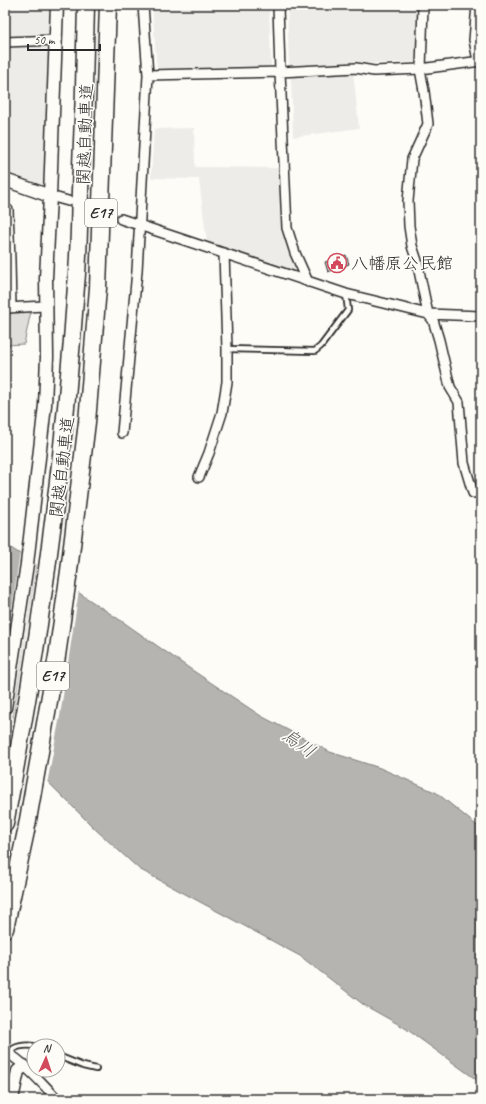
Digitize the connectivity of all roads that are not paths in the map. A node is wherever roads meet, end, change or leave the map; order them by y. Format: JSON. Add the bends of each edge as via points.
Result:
{"nodes":[{"id":1,"x":58,"y":5,"type":"edge"},
{"id":2,"x":86,"y":5,"type":"edge"},
{"id":3,"x":108,"y":5,"type":"edge"},
{"id":4,"x":143,"y":5,"type":"edge"},
{"id":5,"x":278,"y":5,"type":"edge"},
{"id":6,"x":423,"y":5,"type":"edge"},
{"id":7,"x":477,"y":5,"type":"edge"},
{"id":8,"x":56,"y":40,"type":"junction"},
{"id":9,"x":5,"y":42,"type":"edge"},
{"id":10,"x":479,"y":61,"type":"edge"},
{"id":11,"x":420,"y":69,"type":"junction"},
{"id":12,"x":280,"y":72,"type":"junction"},
{"id":13,"x":148,"y":75,"type":"junction"},
{"id":14,"x":5,"y":180,"type":"edge"},
{"id":15,"x":50,"y":196,"type":"junction"},
{"id":16,"x":68,"y":201,"type":"tunnel mouth"},
{"id":17,"x":5,"y":210,"type":"edge"},
{"id":18,"x":121,"y":219,"type":"tunnel mouth"},
{"id":19,"x":140,"y":226,"type":"junction"},
{"id":20,"x":224,"y":253,"type":"junction"},
{"id":21,"x":7,"y":260,"type":"edge"},
{"id":22,"x":308,"y":282,"type":"junction"},
{"id":23,"x":346,"y":294,"type":"junction"},
{"id":24,"x":45,"y":306,"type":"junction"},
{"id":25,"x":8,"y":308,"type":"edge"},
{"id":26,"x":428,"y":314,"type":"junction"},
{"id":27,"x":481,"y":316,"type":"edge"},
{"id":28,"x":227,"y":349,"type":"junction"},
{"id":29,"x":122,"y":433,"type":"dead end"},
{"id":30,"x":199,"y":477,"type":"dead end"},
{"id":31,"x":473,"y":493,"type":"dead end"},
{"id":32,"x":5,"y":708,"type":"edge"},
{"id":33,"x":5,"y":824,"type":"edge"},
{"id":34,"x":5,"y":929,"type":"edge"},
{"id":35,"x":26,"y":1045,"type":"edge"},
{"id":36,"x":8,"y":1053,"type":"edge"},
{"id":37,"x":66,"y":1059,"type":"edge"},
{"id":38,"x":24,"y":1066,"type":"junction"},
{"id":39,"x":96,"y":1069,"type":"dead end"},
{"id":40,"x":12,"y":1099,"type":"edge"},
{"id":41,"x":57,"y":1099,"type":"edge"}],
"edges":[{"from":1,"to":8,"type":"street"},
{"from":2,"to":33,"type":"highway","name":"関越自動車道","number":"E17","via":[[77,285],[66,413],[37,640]]},
{"from":3,"to":34,"type":"highway","name":"関越自動車道","number":"E17","via":[[98,288],[87,422],[57,656],[26,831]]},
{"from":4,"to":13,"type":"street"},
{"from":5,"to":12,"type":"street"},
{"from":6,"to":11,"type":"street"},
{"from":7,"to":10,"type":"street","via":[[474,40]]},
{"from":8,"to":9,"type":"street"},
{"from":8,"to":15,"type":"street"},
{"from":10,"to":11,"type":"street"},
{"from":11,"to":12,"type":"street","via":[[374,71],[356,68]]},
{"from":11,"to":26,"type":"street","via":[[428,124],[412,158],[408,201],[412,246]]},
{"from":12,"to":13,"type":"street"},
{"from":12,"to":22,"type":"street","via":[[288,228],[295,253]]},
{"from":13,"to":19,"type":"street"},
{"from":14,"to":15,"type":"street"},
{"from":15,"to":16,"type":"street"},
{"from":15,"to":24,"type":"street"},
{"from":17,"to":21,"type":"street","via":[[8,210]]},
{"from":18,"to":19,"type":"street"},
{"from":19,"to":20,"type":"street"},
{"from":19,"to":29,"type":"street"},
{"from":20,"to":22,"type":"street"},
{"from":20,"to":28,"type":"street"},
{"from":21,"to":25,"type":"street"},
{"from":22,"to":23,"type":"street"},
{"from":23,"to":26,"type":"street"},
{"from":23,"to":28,"type":"lane","via":[[348,310],[315,351]]},
{"from":24,"to":25,"type":"street"},
{"from":24,"to":32,"type":"street","via":[[45,405],[27,564]]},
{"from":26,"to":27,"type":"street"},
{"from":26,"to":31,"type":"street","via":[[433,320],[450,387],[459,402],[464,463]]},
{"from":28,"to":30,"type":"street","via":[[227,382],[222,413]]},
{"from":35,"to":36,"type":"lane"},
{"from":36,"to":38,"type":"street"},
{"from":37,"to":39,"type":"lane"},
{"from":38,"to":40,"type":"street","via":[[18,1071]]},
{"from":38,"to":41,"type":"street"}]}
